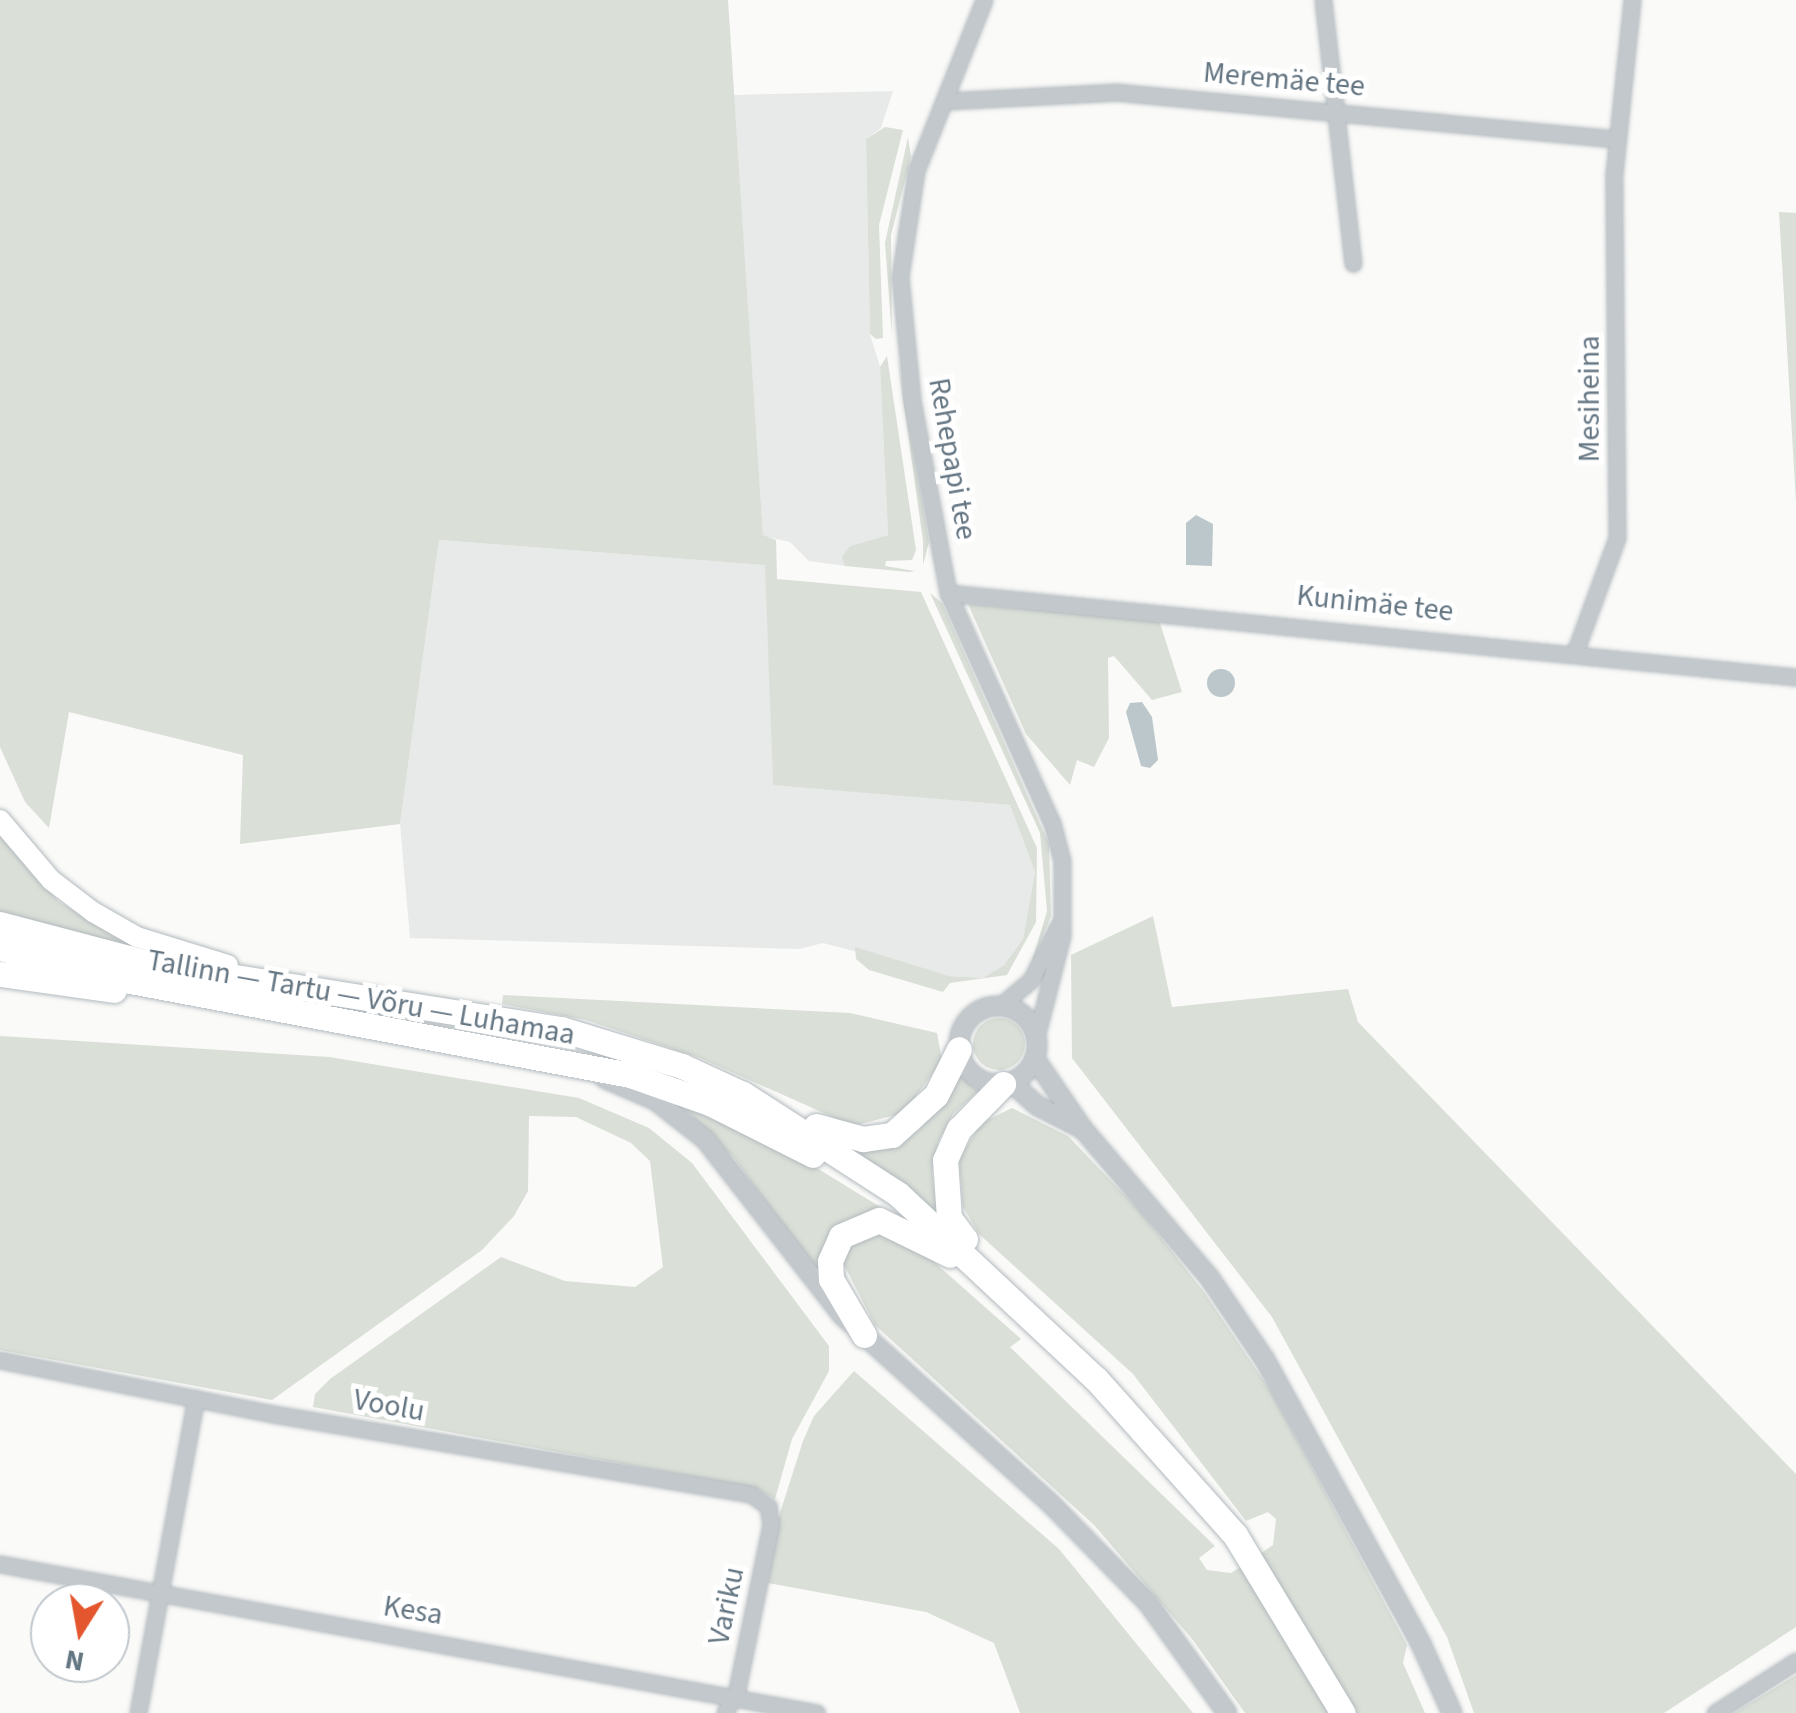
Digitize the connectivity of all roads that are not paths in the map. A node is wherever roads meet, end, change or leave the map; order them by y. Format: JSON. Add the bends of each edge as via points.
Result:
{"nodes":[{"id":1,"x":984,"y":0,"type":"edge"},
{"id":2,"x":1323,"y":0,"type":"edge"},
{"id":3,"x":1632,"y":0,"type":"edge"},
{"id":4,"x":946,"y":101,"type":"junction"},
{"id":5,"x":1332,"y":111,"type":"junction"},
{"id":6,"x":1616,"y":139,"type":"junction"},
{"id":7,"x":1353,"y":262,"type":"dead end"},
{"id":8,"x":948,"y":592,"type":"junction"},
{"id":9,"x":1575,"y":652,"type":"junction"},
{"id":10,"x":1796,"y":677,"type":"edge"},
{"id":11,"x":0,"y":820,"type":"edge"},
{"id":12,"x":1062,"y":918,"type":"junction"},
{"id":13,"x":0,"y":924,"type":"edge"},
{"id":14,"x":0,"y":948,"type":"edge"},
{"id":15,"x":0,"y":974,"type":"edge"},
{"id":16,"x":358,"y":993,"type":"junction"},
{"id":17,"x":230,"y":1000,"type":"junction"},
{"id":18,"x":1000,"y":1006,"type":"junction"},
{"id":19,"x":1036,"y":1037,"type":"junction"},
{"id":20,"x":959,"y":1049,"type":"junction"},
{"id":21,"x":543,"y":1055,"type":"junction"},
{"id":22,"x":1035,"y":1059,"type":"junction"},
{"id":23,"x":1007,"y":1083,"type":"junction"},
{"id":24,"x":743,"y":1094,"type":"junction"},
{"id":25,"x":1082,"y":1128,"type":"junction"},
{"id":26,"x":1008,"y":1295,"type":"junction"},
{"id":27,"x":864,"y":1335,"type":"junction"},
{"id":28,"x":0,"y":1360,"type":"edge"},
{"id":29,"x":196,"y":1398,"type":"junction"},
{"id":30,"x":768,"y":1506,"type":"joint"},
{"id":31,"x":0,"y":1564,"type":"edge"},
{"id":32,"x":160,"y":1592,"type":"junction"},
{"id":33,"x":1796,"y":1661,"type":"edge"},
{"id":34,"x":731,"y":1695,"type":"junction"},
{"id":35,"x":138,"y":1713,"type":"edge"},
{"id":36,"x":725,"y":1713,"type":"edge"},
{"id":37,"x":816,"y":1713,"type":"edge"},
{"id":38,"x":1227,"y":1713,"type":"edge"},
{"id":39,"x":1343,"y":1713,"type":"edge"},
{"id":40,"x":1452,"y":1713,"type":"edge"},
{"id":41,"x":1715,"y":1713,"type":"edge"}],
"edges":[{"from":1,"to":4,"type":"street","name":"Rehepapi tee"},
{"from":2,"to":5,"type":"street"},
{"from":3,"to":6,"type":"street","name":"Mesiheina"},
{"from":4,"to":5,"type":"street","name":"Meremäe tee","via":[[1115,92]]},
{"from":4,"to":8,"type":"street","name":"Rehepapi tee","via":[[906,208],[900,277],[912,400]]},
{"from":5,"to":6,"type":"street","name":"Meremäe tee"},
{"from":5,"to":7,"type":"street"},
{"from":6,"to":9,"type":"street","name":"Mesiheina","via":[[1618,538]]},
{"from":8,"to":9,"type":"street","name":"Kunimäe tee"},
{"from":8,"to":12,"type":"street","name":"Rehepapi tee","via":[[1052,823],[1062,860]]},
{"from":9,"to":10,"type":"street","name":"Kunimäe tee"},
{"from":11,"to":16,"type":"main road","via":[[51,880],[138,937]]},
{"from":12,"to":18,"type":"street","name":"Rehepapi tee","via":[[1031,980]]},
{"from":12,"to":19,"type":"street","name":"Rehepapi tee"},
{"from":13,"to":16,"type":"highway","name":"Tallinn — Tartu — Võru — Luhamaa","via":[[148,963]]},
{"from":14,"to":17,"type":"highway","name":"Tallinn — Tartu — Võru — Luhamaa"},
{"from":15,"to":17,"type":"highway"},
{"from":16,"to":24,"type":"highway","name":"Tallinn — Tartu — Võru — Luhamaa","via":[[561,1029],[682,1066]]},
{"from":17,"to":21,"type":"highway","name":"Tallinn — Tartu — Võru — Luhamaa"},
{"from":18,"to":19,"type":"street","via":[[1023,1015]]},
{"from":18,"to":20,"type":"street","via":[[972,1016]]},
{"from":19,"to":22,"type":"street"},
{"from":20,"to":23,"type":"street","via":[[979,1080]]},
{"from":20,"to":24,"type":"highway","via":[[936,1095],[892,1135],[840,1136]]},
{"from":21,"to":26,"type":"highway","name":"Tallinn — Tartu — Võru — Luhamaa","via":[[710,1103],[806,1151],[889,1201]]},
{"from":21,"to":27,"type":"street","via":[[631,1089],[684,1120]]},
{"from":22,"to":23,"type":"street"},
{"from":22,"to":25,"type":"street"},
{"from":23,"to":25,"type":"street"},
{"from":23,"to":26,"type":"highway","via":[[959,1129],[943,1185],[948,1218]]},
{"from":24,"to":26,"type":"highway","name":"Tallinn — Tartu — Võru — Luhamaa","via":[[898,1194]]},
{"from":25,"to":40,"type":"street","via":[[1209,1277],[1265,1360]]},
{"from":26,"to":27,"type":"highway","via":[[932,1242],[896,1224],[868,1221],[841,1236],[830,1261],[836,1292]]},
{"from":26,"to":39,"type":"highway","name":"Tallinn — Tartu — Võru — Luhamaa","via":[[1096,1379],[1235,1536]]},
{"from":27,"to":38,"type":"street","via":[[1051,1504],[1148,1603]]},
{"from":28,"to":29,"type":"street","name":"Voolu"},
{"from":29,"to":30,"type":"street","name":"Voolu","via":[[751,1494]]},
{"from":29,"to":32,"type":"street"},
{"from":30,"to":34,"type":"street","name":"Variku","via":[[766,1558],[738,1690]]},
{"from":31,"to":32,"type":"street","name":"Kesa"},
{"from":32,"to":34,"type":"street","name":"Kesa"},
{"from":32,"to":35,"type":"street"},
{"from":33,"to":41,"type":"street"},
{"from":34,"to":36,"type":"street","name":"Variku"},
{"from":34,"to":37,"type":"street","name":"Kesa"}]}
